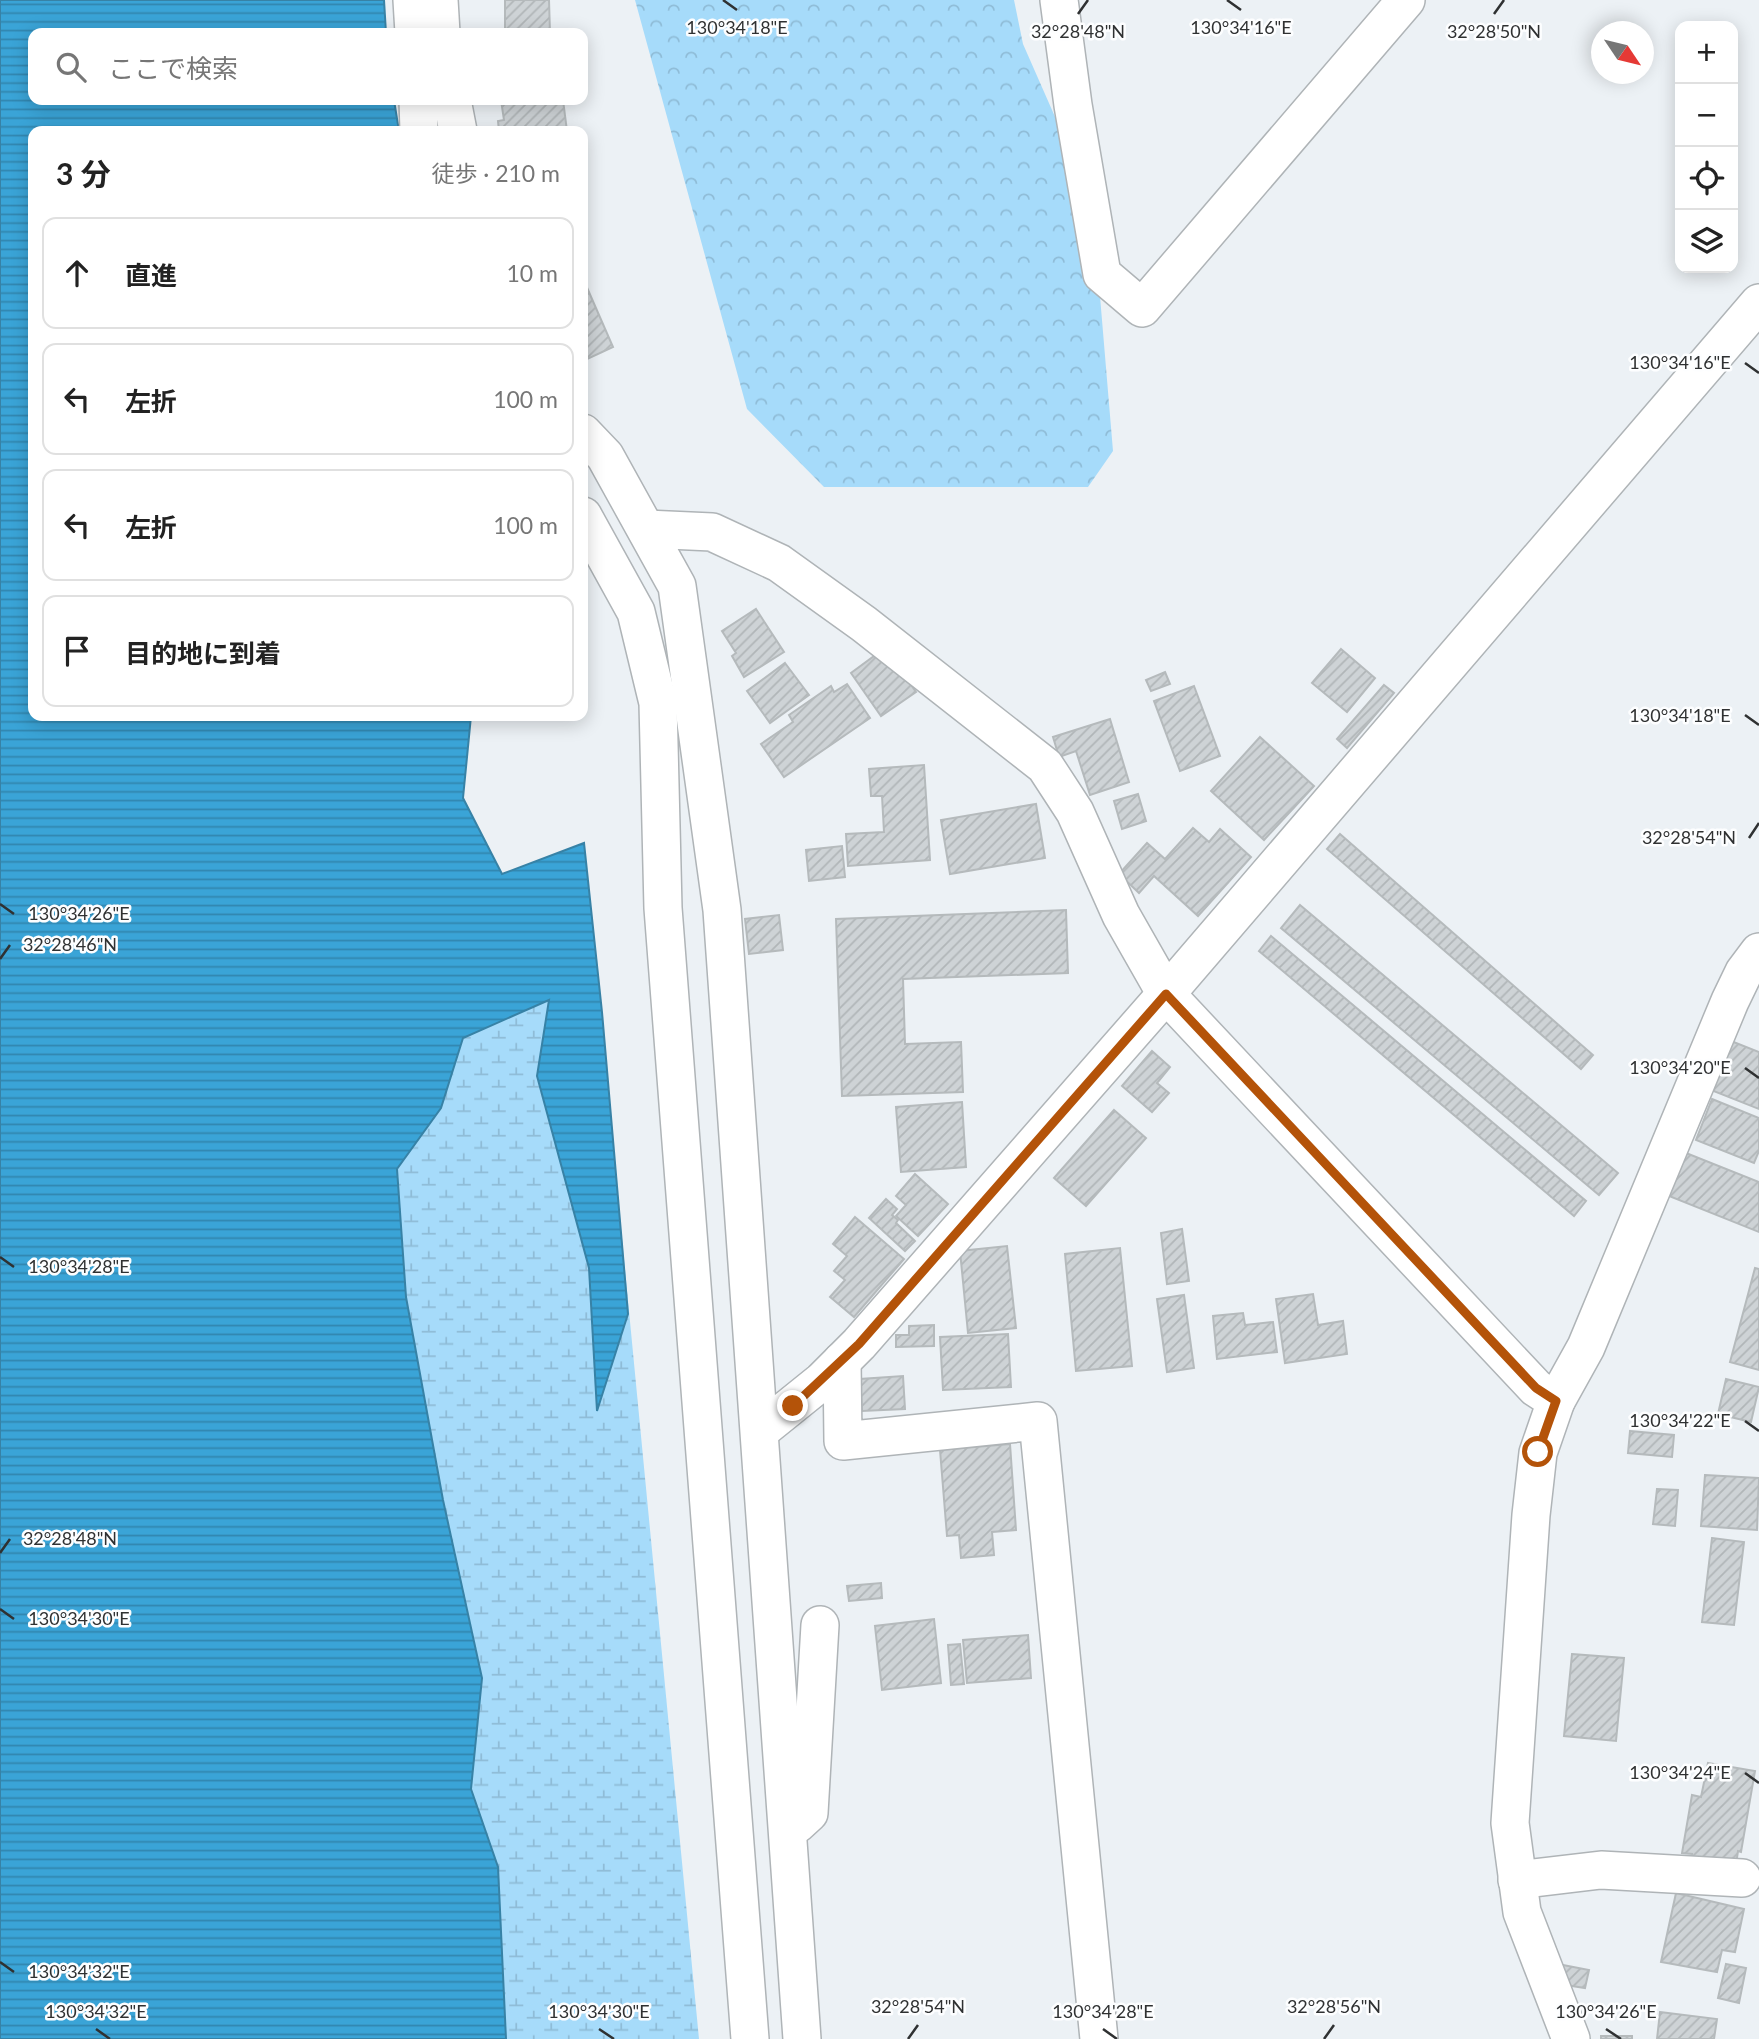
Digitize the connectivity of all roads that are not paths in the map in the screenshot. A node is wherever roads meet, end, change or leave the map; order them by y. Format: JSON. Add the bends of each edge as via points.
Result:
{"nodes":[{"id":1,"x":412,"y":0,"type":"edge"},
{"id":2,"x":439,"y":0,"type":"edge"},
{"id":3,"x":1059,"y":0,"type":"edge"},
{"id":4,"x":1406,"y":0,"type":"edge"},
{"id":5,"x":414,"y":28,"type":"edge"},
{"id":6,"x":441,"y":28,"type":"edge"},
{"id":7,"x":418,"y":105,"type":"edge"},
{"id":8,"x":453,"y":105,"type":"edge"},
{"id":9,"x":419,"y":126,"type":"edge"},
{"id":10,"x":457,"y":126,"type":"edge"},
{"id":11,"x":1759,"y":303,"type":"edge"},
{"id":12,"x":588,"y":438,"type":"edge"},
{"id":13,"x":588,"y":526,"type":"edge"},
{"id":14,"x":646,"y":529,"type":"junction"},
{"id":15,"x":1759,"y":952,"type":"edge"},
{"id":16,"x":1166,"y":994,"type":"junction"},
{"id":17,"x":842,"y":1361,"type":"junction"},
{"id":18,"x":1556,"y":1401,"type":"junction"},
{"id":19,"x":760,"y":1431,"type":"junction"},
{"id":20,"x":820,"y":1625,"type":"dead end"},
{"id":21,"x":789,"y":1832,"type":"junction"},
{"id":22,"x":1742,"y":1878,"type":"dead end"},
{"id":23,"x":1517,"y":1880,"type":"junction"},
{"id":24,"x":750,"y":2039,"type":"edge"},
{"id":25,"x":802,"y":2039,"type":"edge"},
{"id":26,"x":1099,"y":2039,"type":"edge"},
{"id":27,"x":1571,"y":2039,"type":"edge"}],
"edges":[{"from":1,"to":5,"type":"street"},
{"from":2,"to":6,"type":"street"},
{"from":3,"to":4,"type":"street","via":[[1102,274],[1142,308]]},
{"from":7,"to":9,"type":"street"},
{"from":8,"to":10,"type":"street"},
{"from":11,"to":16,"type":"street"},
{"from":12,"to":14,"type":"street","via":[[605,456]]},
{"from":13,"to":24,"type":"street","via":[[636,612],[658,703],[663,908]]},
{"from":14,"to":16,"type":"street","via":[[712,532],[779,563],[1045,766],[1075,811],[1121,915]]},
{"from":14,"to":19,"type":"street","via":[[677,586],[722,910]]},
{"from":15,"to":18,"type":"street","via":[[1730,1002],[1586,1347]]},
{"from":16,"to":17,"type":"street"},
{"from":16,"to":18,"type":"street","via":[[1536,1388]]},
{"from":17,"to":19,"type":"street"},
{"from":17,"to":26,"type":"street","via":[[843,1441],[1038,1421]]},
{"from":18,"to":23,"type":"street","via":[[1538,1452],[1531,1514],[1510,1823]]},
{"from":19,"to":21,"type":"street"},
{"from":20,"to":21,"type":"street","via":[[809,1813]]},
{"from":21,"to":25,"type":"street"},
{"from":22,"to":23,"type":"street","via":[[1601,1870]]},
{"from":23,"to":27,"type":"street","via":[[1522,1912]]}]}
